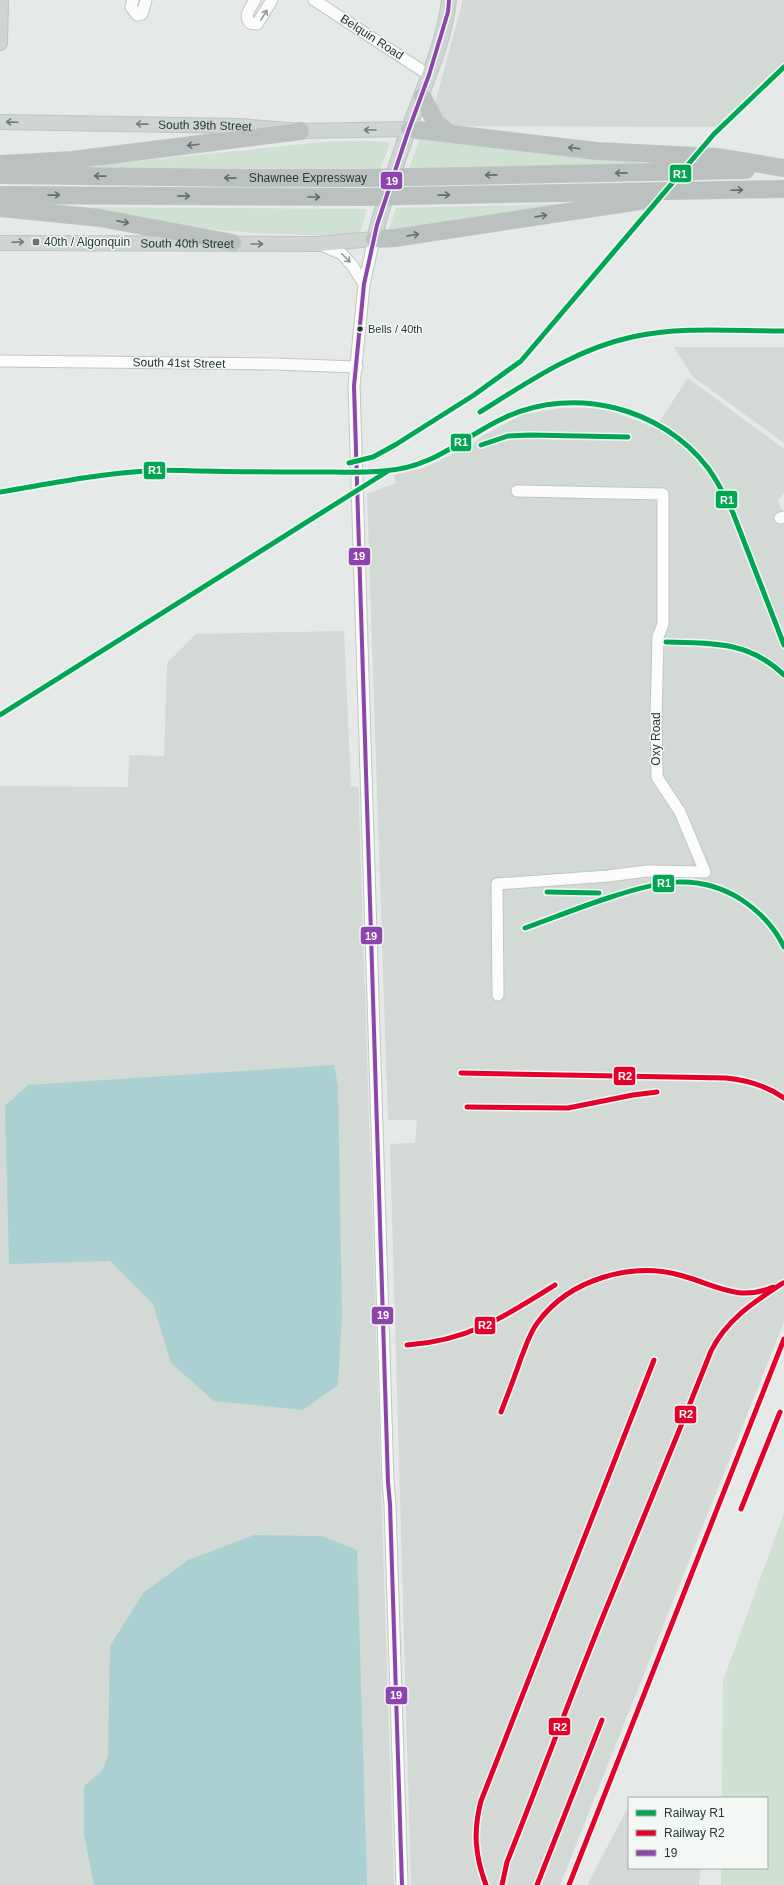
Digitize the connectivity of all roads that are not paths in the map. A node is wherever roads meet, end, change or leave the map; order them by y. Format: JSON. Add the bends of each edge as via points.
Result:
{"nodes":[{"id":1,"x":2,"y":0,"type":"edge"},
{"id":2,"x":133,"y":0,"type":"edge"},
{"id":3,"x":146,"y":0,"type":"edge"},
{"id":4,"x":255,"y":0,"type":"edge"},
{"id":5,"x":272,"y":0,"type":"edge"},
{"id":6,"x":314,"y":0,"type":"edge"},
{"id":7,"x":449,"y":0,"type":"edge"},
{"id":8,"x":0,"y":43,"type":"edge"},
{"id":9,"x":429,"y":75,"type":"junction"},
{"id":10,"x":422,"y":96,"type":"junction"},
{"id":11,"x":0,"y":122,"type":"edge"},
{"id":12,"x":409,"y":129,"type":"junction"},
{"id":13,"x":301,"y":131,"type":"junction"},
{"id":14,"x":449,"y":133,"type":"junction"},
{"id":15,"x":7,"y":169,"type":"edge"},
{"id":16,"x":784,"y":169,"type":"edge"},
{"id":17,"x":784,"y":189,"type":"edge"},
{"id":18,"x":698,"y":192,"type":"junction"},
{"id":19,"x":8,"y":202,"type":"edge"},
{"id":20,"x":374,"y":239,"type":"junction"},
{"id":21,"x":0,"y":243,"type":"edge"},
{"id":22,"x":233,"y":244,"type":"junction"},
{"id":23,"x":318,"y":244,"type":"junction"},
{"id":24,"x":364,"y":284,"type":"junction"},
{"id":25,"x":0,"y":361,"type":"edge"},
{"id":26,"x":357,"y":367,"type":"junction"},
{"id":27,"x":517,"y":491,"type":"dead end"},
{"id":28,"x":498,"y":995,"type":"dead end"},
{"id":29,"x":402,"y":1885,"type":"edge"}],
"edges":[{"from":1,"to":8,"type":"main road"},
{"from":2,"to":3,"type":"street","via":[[131,7],[137,15],[142,14]]},
{"from":4,"to":5,"type":"street","one_way":true,"via":[[246,14],[250,23],[257,24]]},
{"from":6,"to":9,"type":"street","name":"Belquin Road"},
{"from":7,"to":9,"type":"main road","via":[[448,12]]},
{"from":9,"to":10,"type":"main road"},
{"from":10,"to":12,"type":"main road"},
{"from":10,"to":14,"type":"highway","via":[[436,123]]},
{"from":13,"to":11,"type":"main road","name":"South 39th Street","one_way":true,"via":[[239,126]]},
{"from":12,"to":13,"type":"main road","name":"South 39th Street","one_way":true},
{"from":12,"to":14,"type":"highway"},
{"from":12,"to":20,"type":"main road"},
{"from":13,"to":15,"type":"highway","one_way":true},
{"from":16,"to":14,"type":"highway","one_way":true,"via":[[717,157],[597,151]]},
{"from":16,"to":15,"type":"highway","name":"Shawnee Expressway","one_way":true,"bridge":true,"via":[[367,178],[259,178]]},
{"from":18,"to":17,"type":"highway","name":"Shawnee Expressway","one_way":true},
{"from":19,"to":18,"type":"highway","name":"Shawnee Expressway","one_way":true,"bridge":true},
{"from":20,"to":18,"type":"highway","one_way":true,"via":[[395,238]]},
{"from":19,"to":22,"type":"highway","one_way":true},
{"from":20,"to":23,"type":"main road","name":"South 40th Street"},
{"from":20,"to":24,"type":"street"},
{"from":21,"to":22,"type":"main road","name":"South 40th Street","one_way":true},
{"from":22,"to":23,"type":"main road","name":"South 40th Street","one_way":true},
{"from":23,"to":24,"type":"street","one_way":true,"via":[[342,254]]},
{"from":24,"to":26,"type":"street"},
{"from":25,"to":26,"type":"street","name":"South 41st Street"},
{"from":26,"to":29,"type":"street","via":[[354,386]]},
{"from":27,"to":28,"type":"street","name":"Oxy Road","via":[[663,494],[664,589],[663,624],[658,637],[657,777],[680,812],[704,872],[647,870],[608,876],[497,884]]}]}
